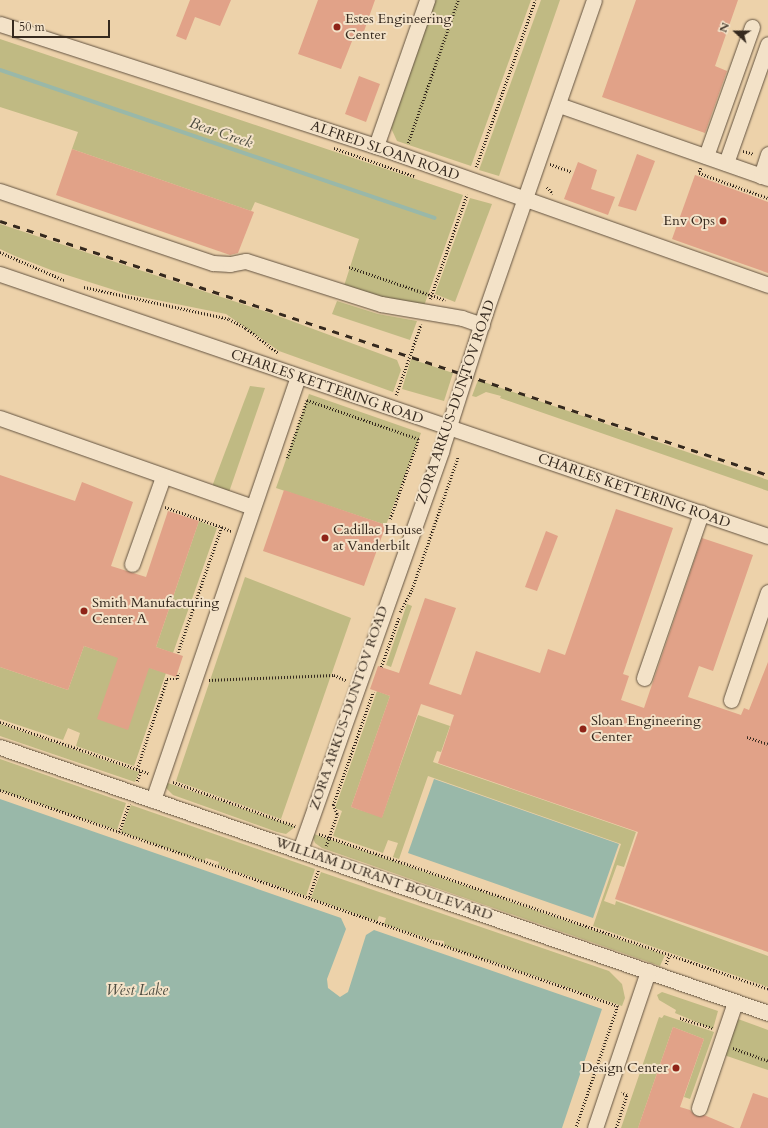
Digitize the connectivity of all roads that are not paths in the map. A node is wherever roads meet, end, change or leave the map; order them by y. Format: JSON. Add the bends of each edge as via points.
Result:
{"nodes":[{"id":1,"x":427,"y":0,"type":"edge"},
{"id":2,"x":594,"y":0,"type":"edge"},
{"id":3,"x":0,"y":24,"type":"edge"},
{"id":4,"x":752,"y":27,"type":"dead end"},
{"id":5,"x":768,"y":44,"type":"edge"},
{"id":6,"x":559,"y":105,"type":"junction"},
{"id":7,"x":376,"y":146,"type":"junction"},
{"id":8,"x":768,"y":154,"type":"edge"},
{"id":9,"x":706,"y":156,"type":"junction"},
{"id":10,"x":726,"y":163,"type":"junction"},
{"id":11,"x":764,"y":177,"type":"edge"},
{"id":12,"x":0,"y":191,"type":"edge"},
{"id":13,"x":526,"y":199,"type":"junction"},
{"id":14,"x":0,"y":274,"type":"edge"},
{"id":15,"x":768,"y":285,"type":"edge"},
{"id":16,"x":482,"y":324,"type":"junction"},
{"id":17,"x":298,"y":377,"type":"junction"},
{"id":18,"x":0,"y":418,"type":"edge"},
{"id":19,"x":448,"y":429,"type":"junction"},
{"id":20,"x":163,"y":477,"type":"junction"},
{"id":21,"x":253,"y":507,"type":"junction"},
{"id":22,"x":701,"y":514,"type":"junction"},
{"id":23,"x":768,"y":536,"type":"edge"},
{"id":24,"x":132,"y":564,"type":"dead end"},
{"id":25,"x":768,"y":592,"type":"edge"},
{"id":26,"x":644,"y":678,"type":"dead end"},
{"id":27,"x":731,"y":700,"type":"dead end"},
{"id":28,"x":0,"y":747,"type":"edge"},
{"id":29,"x":153,"y":800,"type":"junction"},
{"id":30,"x":300,"y":850,"type":"junction"},
{"id":31,"x":648,"y":971,"type":"junction"},
{"id":32,"x":735,"y":1002,"type":"junction"},
{"id":33,"x":768,"y":1013,"type":"edge"},
{"id":34,"x":699,"y":1108,"type":"dead end"},
{"id":35,"x":595,"y":1128,"type":"edge"}],
"edges":[{"from":1,"to":7,"type":"lane"},
{"from":2,"to":6,"type":"lane","name":"ZORA ARKUS-DUNTOV ROAD"},
{"from":3,"to":7,"type":"lane","name":"ALFRED SLOAN ROAD"},
{"from":4,"to":9,"type":"lane"},
{"from":5,"to":10,"type":"lane"},
{"from":6,"to":9,"type":"lane"},
{"from":6,"to":13,"type":"lane","name":"ZORA ARKUS-DUNTOV ROAD"},
{"from":7,"to":13,"type":"lane","name":"ALFRED SLOAN ROAD"},
{"from":8,"to":11,"type":"lane"},
{"from":9,"to":10,"type":"lane"},
{"from":10,"to":11,"type":"lane"},
{"from":12,"to":16,"type":"lane","via":[[213,263],[230,264],[246,261],[381,304]]},
{"from":13,"to":15,"type":"lane","name":"ALFRED SLOAN ROAD"},
{"from":13,"to":16,"type":"lane","name":"ZORA ARKUS-DUNTOV ROAD"},
{"from":14,"to":17,"type":"lane","name":"CHARLES KETTERING ROAD"},
{"from":16,"to":19,"type":"lane","name":"ZORA ARKUS-DUNTOV ROAD"},
{"from":17,"to":19,"type":"lane","name":"CHARLES KETTERING ROAD"},
{"from":17,"to":21,"type":"lane"},
{"from":18,"to":20,"type":"lane"},
{"from":19,"to":22,"type":"lane","name":"CHARLES KETTERING ROAD"},
{"from":19,"to":30,"type":"lane","name":"ZORA ARKUS-DUNTOV ROAD"},
{"from":20,"to":21,"type":"lane"},
{"from":20,"to":24,"type":"lane"},
{"from":21,"to":29,"type":"lane"},
{"from":22,"to":23,"type":"lane","name":"CHARLES KETTERING ROAD"},
{"from":22,"to":26,"type":"lane"},
{"from":25,"to":27,"type":"lane"},
{"from":28,"to":29,"type":"lane","name":"WILLIAM DURANT BOULEVARD"},
{"from":29,"to":30,"type":"lane","name":"WILLIAM DURANT BOULEVARD"},
{"from":30,"to":31,"type":"lane","name":"WILLIAM DURANT BOULEVARD"},
{"from":31,"to":32,"type":"lane","name":"WILLIAM DURANT BOULEVARD"},
{"from":31,"to":35,"type":"lane"},
{"from":32,"to":33,"type":"lane","name":"WILLIAM DURANT BOULEVARD"},
{"from":32,"to":34,"type":"lane"}]}
